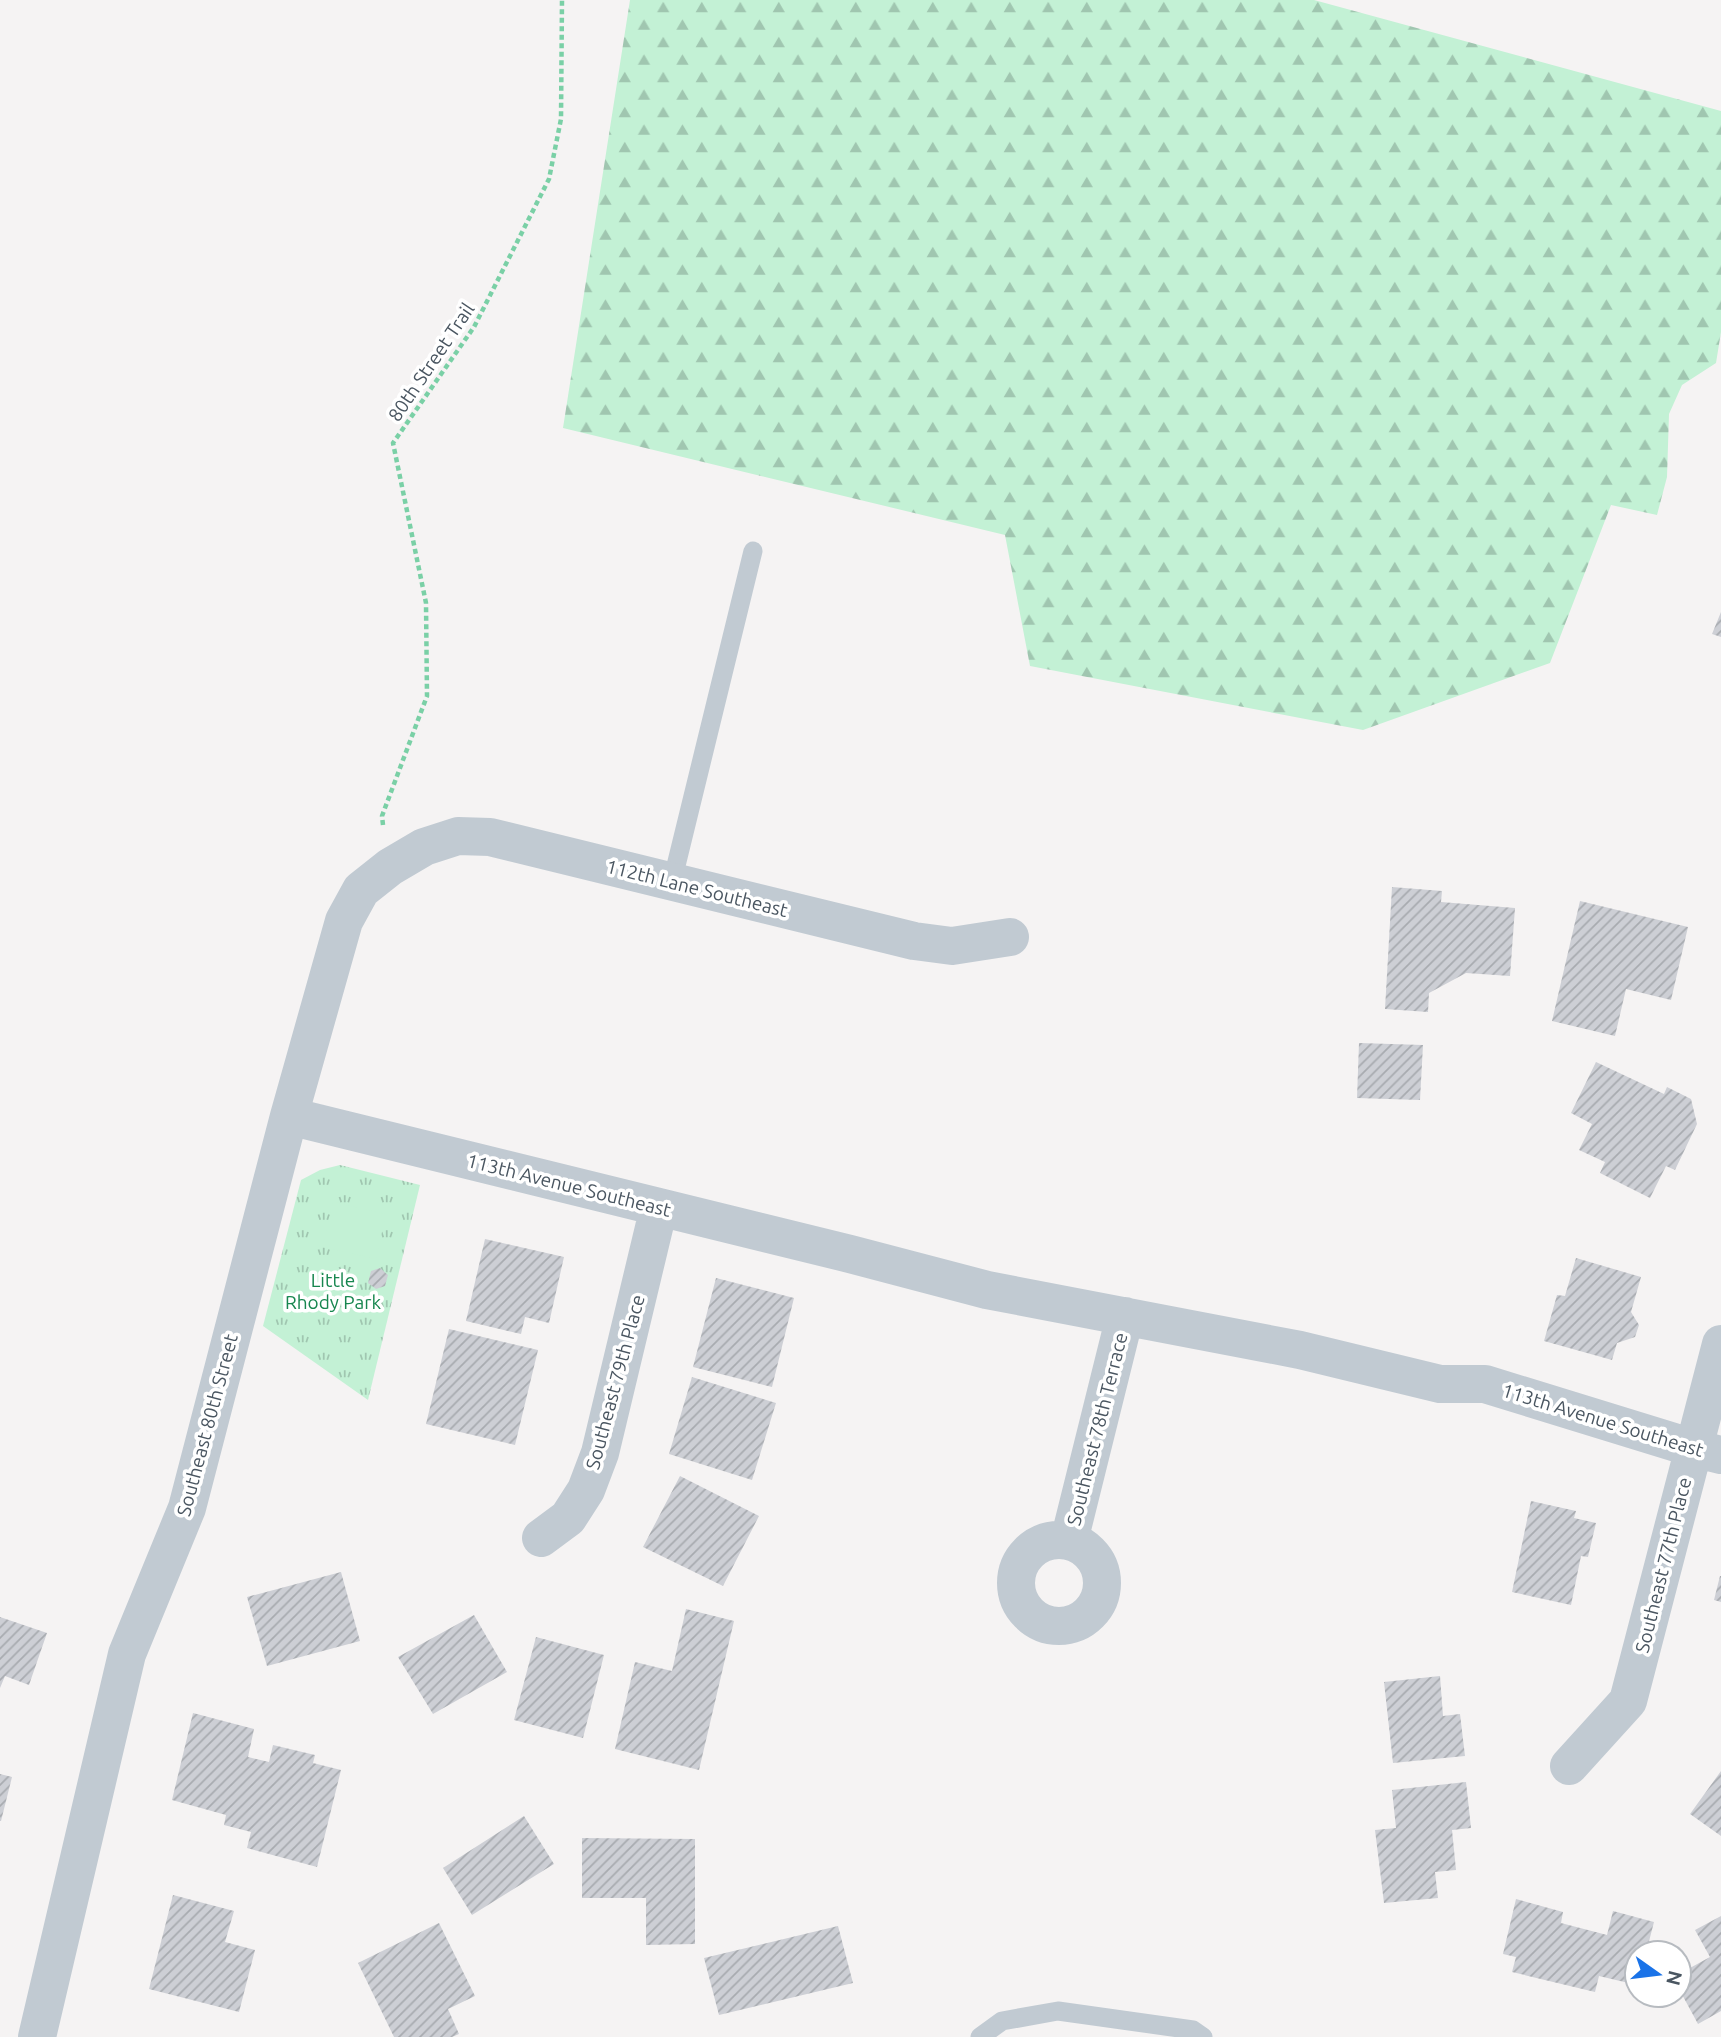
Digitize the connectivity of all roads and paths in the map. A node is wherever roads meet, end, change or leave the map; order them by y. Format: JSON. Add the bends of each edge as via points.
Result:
{"nodes":[{"id":1,"x":562,"y":0,"type":"edge"},
{"id":2,"x":753,"y":551,"type":"dead end"},
{"id":3,"x":390,"y":867,"type":"junction"},
{"id":4,"x":672,"y":882,"type":"junction"},
{"id":5,"x":1010,"y":937,"type":"dead end"},
{"id":6,"x":289,"y":1116,"type":"junction"},
{"id":7,"x":659,"y":1207,"type":"junction"},
{"id":8,"x":1125,"y":1317,"type":"junction"},
{"id":9,"x":1721,"y":1344,"type":"edge"},
{"id":10,"x":1707,"y":1452,"type":"edge"},
{"id":11,"x":541,"y":1538,"type":"dead end"},
{"id":12,"x":1069,"y":1541,"type":"dead end"},
{"id":13,"x":1569,"y":1766,"type":"dead end"},
{"id":14,"x":37,"y":2037,"type":"edge"},
{"id":15,"x":980,"y":2037,"type":"edge"},
{"id":16,"x":1203,"y":2037,"type":"edge"}],
"edges":[{"from":1,"to":3,"type":"path","name":"80th Street Trail","via":[[561,119],[549,179],[474,327],[393,443],[426,603],[427,696],[382,816]]},
{"from":2,"to":4,"type":"lane"},
{"from":3,"to":4,"type":"street","name":"112th Lane Southeast","via":[[424,847],[458,836],[490,837]]},
{"from":3,"to":6,"type":"street","name":"Southeast 80th Street","via":[[361,890],[344,920]]},
{"from":4,"to":5,"type":"street","name":"112th Lane Southeast","via":[[914,941],[952,946]]},
{"from":6,"to":7,"type":"street","name":"113th Avenue Southeast"},
{"from":6,"to":14,"type":"street","name":"Southeast 80th Street","via":[[187,1508],[127,1654]]},
{"from":7,"to":8,"type":"street","name":"113th Avenue Southeast","via":[[987,1290]]},
{"from":7,"to":11,"type":"street","name":"Southeast 79th Place","via":[[600,1453],[586,1490],[568,1518]]},
{"from":8,"to":10,"type":"street","name":"113th Avenue Southeast","via":[[1300,1350],[1440,1384],[1485,1384]]},
{"from":8,"to":12,"type":"street","name":"Southeast 78th Terrace"},
{"from":9,"to":10,"type":"street","name":"Southeast 77th Place"},
{"from":10,"to":13,"type":"street","name":"Southeast 77th Place","via":[[1628,1701]]},
{"from":15,"to":16,"type":"lane","via":[[1002,2021],[1058,2011],[1193,2030]]}]}
